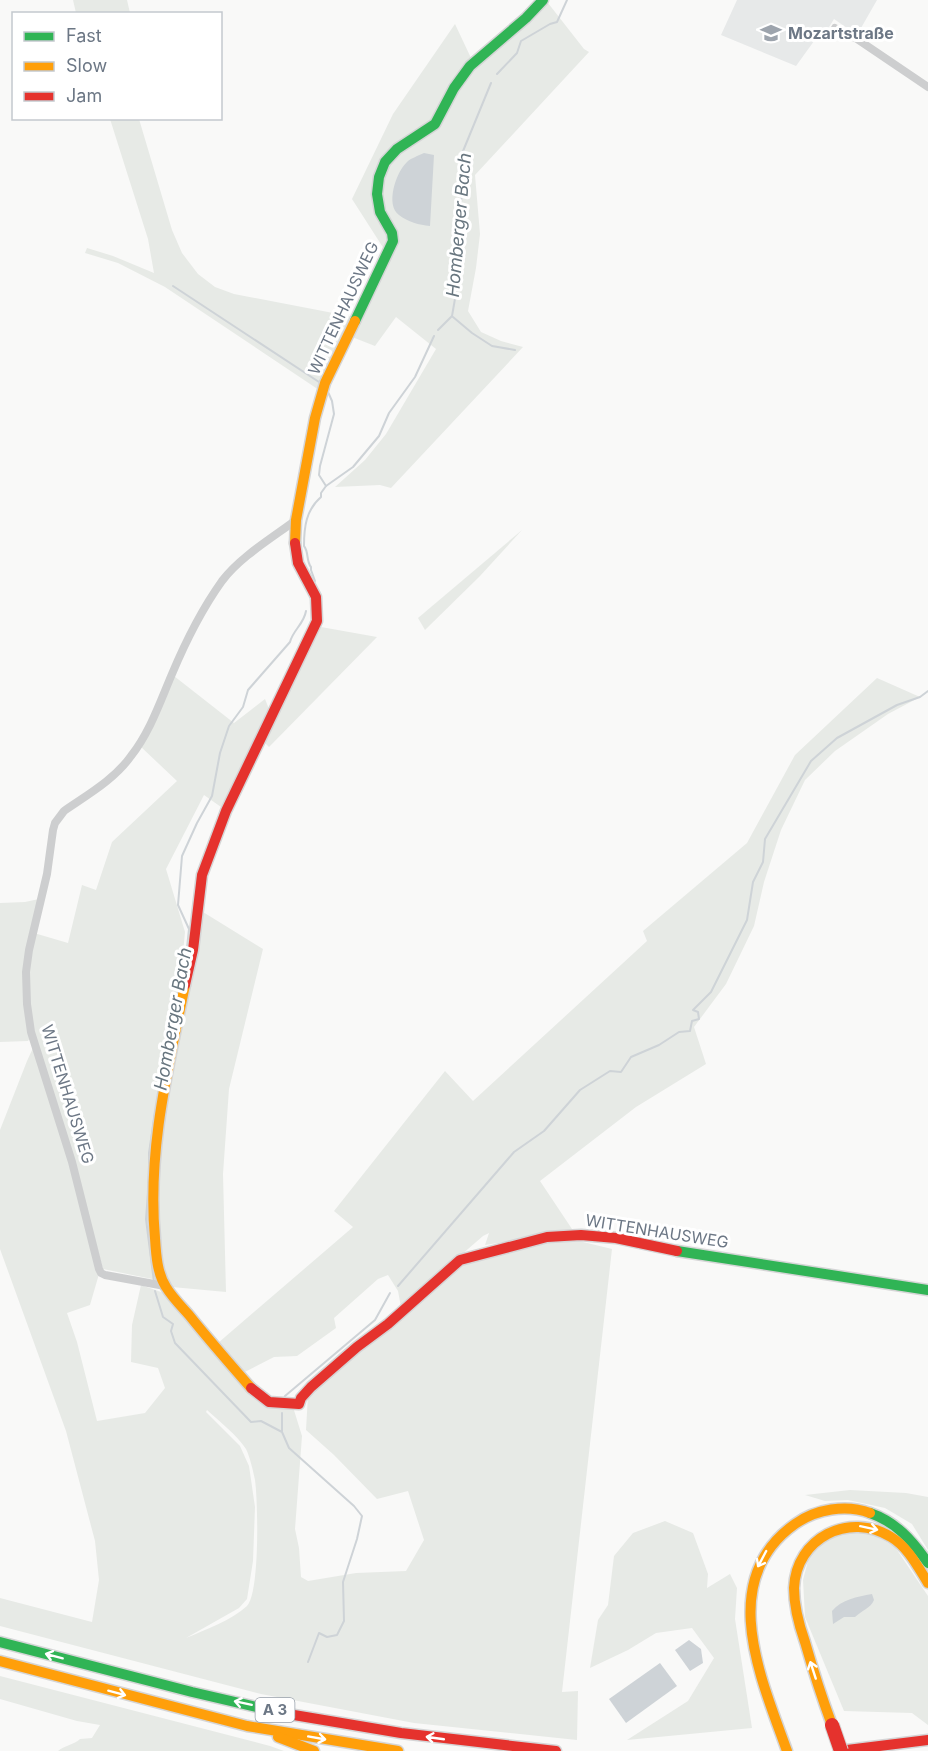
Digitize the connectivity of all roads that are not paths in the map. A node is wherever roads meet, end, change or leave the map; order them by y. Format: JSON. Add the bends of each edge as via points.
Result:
{"nodes":[{"id":1,"x":543,"y":0,"type":"edge"},
{"id":2,"x":835,"y":28,"type":"dead end"},
{"id":3,"x":928,"y":87,"type":"edge"},
{"id":4,"x":296,"y":520,"type":"junction"},
{"id":5,"x":165,"y":1286,"type":"junction"},
{"id":6,"x":928,"y":1290,"type":"edge"},
{"id":7,"x":928,"y":1563,"type":"edge"},
{"id":8,"x":928,"y":1583,"type":"edge"},
{"id":9,"x":0,"y":1642,"type":"edge"},
{"id":10,"x":0,"y":1661,"type":"edge"},
{"id":11,"x":260,"y":1728,"type":"junction"},
{"id":12,"x":928,"y":1740,"type":"edge"},
{"id":13,"x":314,"y":1751,"type":"edge"},
{"id":14,"x":398,"y":1751,"type":"edge"},
{"id":15,"x":556,"y":1751,"type":"edge"},
{"id":16,"x":787,"y":1751,"type":"edge"},
{"id":17,"x":840,"y":1751,"type":"edge"}],
"edges":[{"from":1,"to":4,"type":"main road","name":"WITTENHAUSWEG","via":[[470,66],[435,124],[397,149],[386,162],[377,194],[393,241],[325,383]]},
{"from":2,"to":3,"type":"street"},
{"from":4,"to":5,"type":"main road","name":"WITTENHAUSWEG","via":[[298,563],[316,597],[317,621],[226,811],[202,875],[193,950],[168,1066],[154,1166],[156,1252]]},
{"from":4,"to":5,"type":"street","name":"WITTENHAUSWEG","via":[[222,581],[131,756],[108,780],[59,817],[29,950],[26,972],[31,1032],[72,1162],[99,1269],[105,1275]]},
{"from":5,"to":6,"type":"main road","name":"WITTENHAUSWEG","via":[[253,1390],[269,1402],[285,1404],[299,1404],[319,1380],[460,1260],[547,1237],[616,1238]]},
{"from":7,"to":16,"type":"main road","one_way":true,"via":[[909,1536],[896,1526],[882,1517],[857,1510],[836,1509],[794,1523],[766,1551],[751,1589],[749,1613],[758,1663]]},
{"from":17,"to":8,"type":"main road","one_way":true,"bridge":true,"via":[[795,1605],[795,1580],[805,1553],[818,1539],[835,1530],[873,1528],[897,1541]]},
{"from":15,"to":9,"type":"main road","number":"A 3","one_way":true,"via":[[452,1740],[307,1717],[192,1692]]},
{"from":10,"to":11,"type":"main road","number":"A 3","one_way":true},
{"from":11,"to":13,"type":"main road"},
{"from":11,"to":14,"type":"main road","number":"A 3","one_way":true},
{"from":12,"to":17,"type":"main road"}]}
